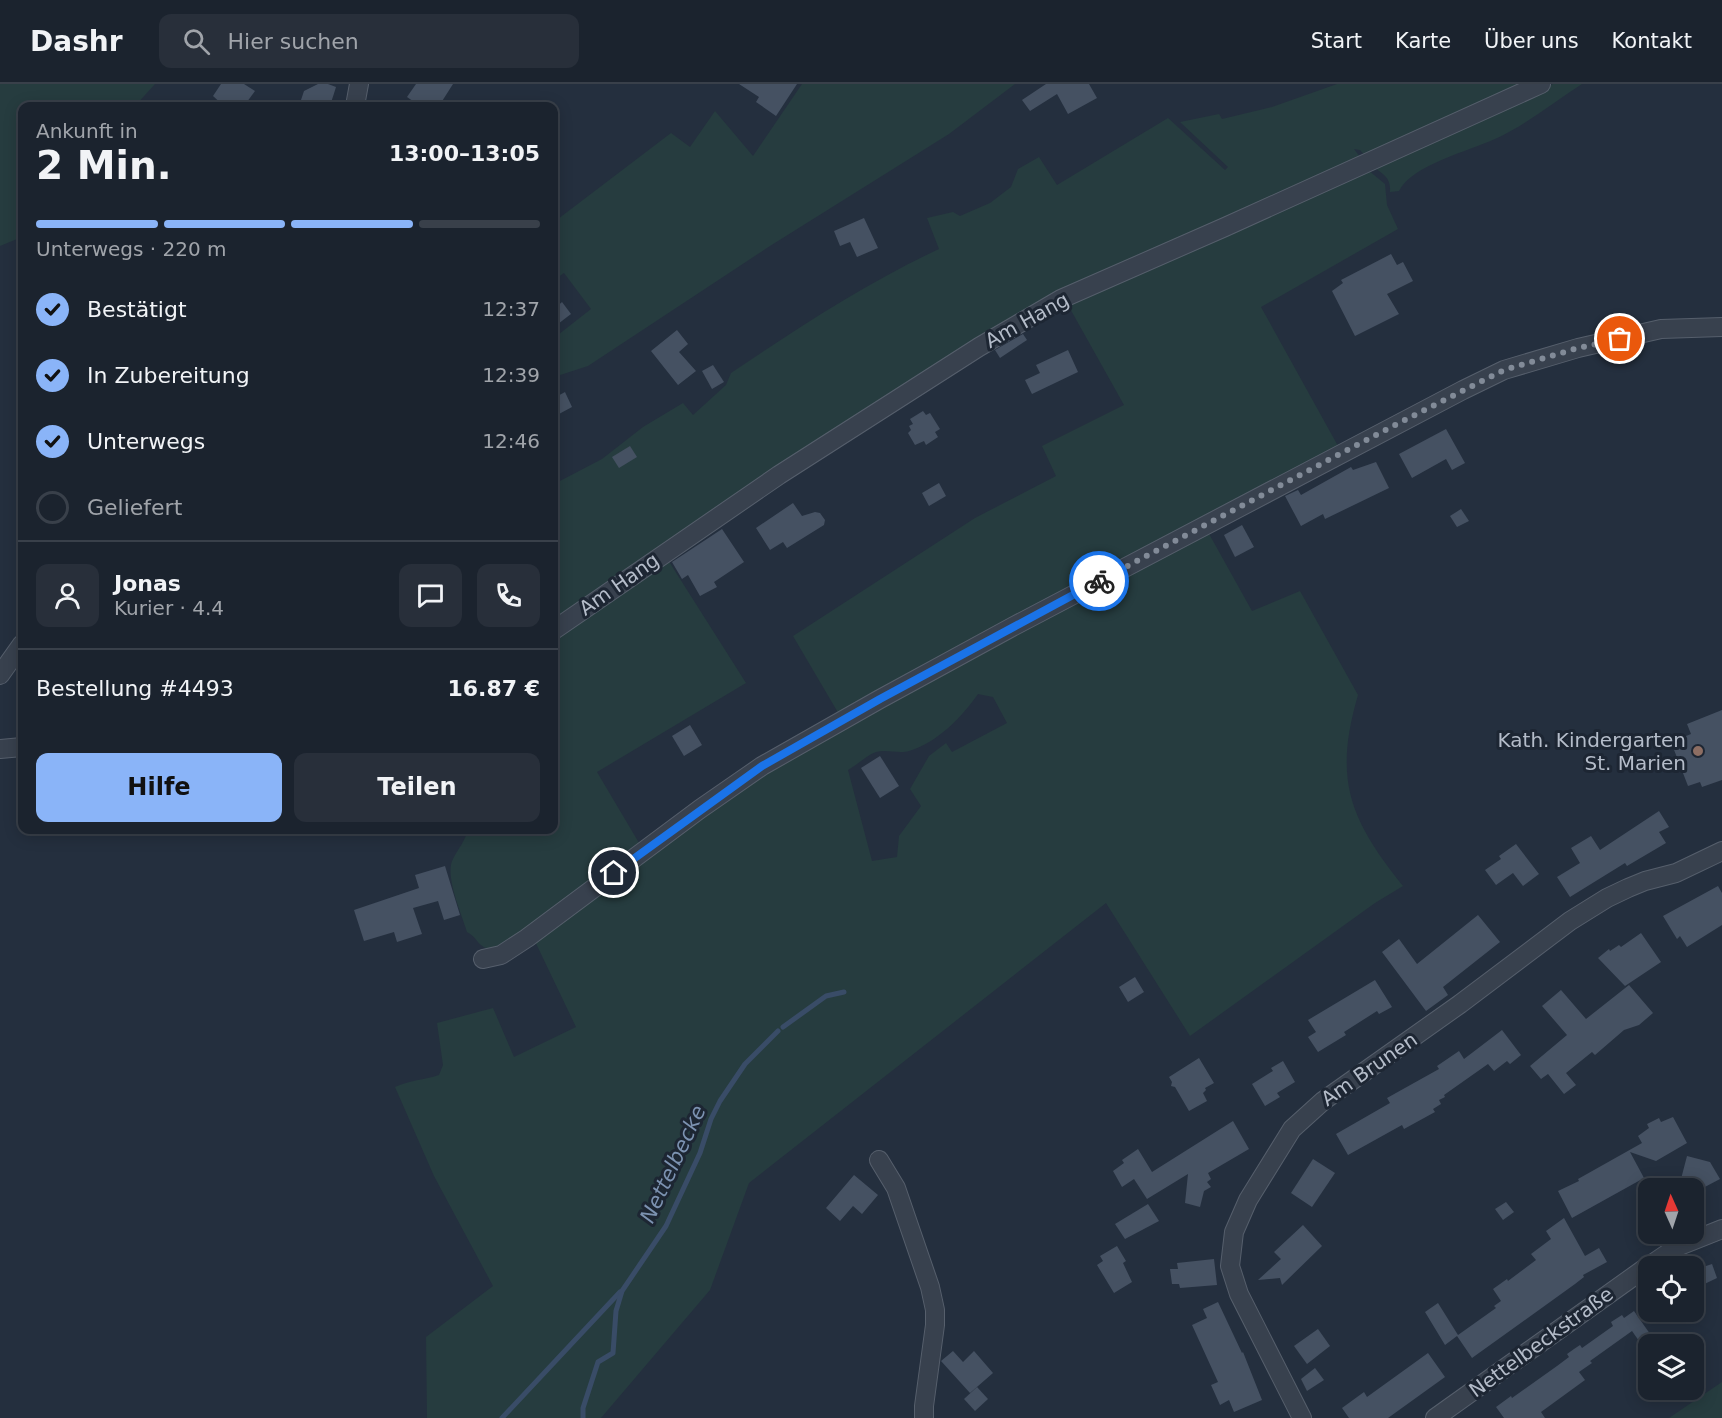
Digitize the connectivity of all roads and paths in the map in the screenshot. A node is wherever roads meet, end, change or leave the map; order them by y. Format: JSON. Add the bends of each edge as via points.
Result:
{"nodes":[{"id":1,"x":359,"y":84,"type":"edge"},
{"id":2,"x":1541,"y":84,"type":"edge"},
{"id":3,"x":356,"y":102,"type":"edge"},
{"id":4,"x":1722,"y":327,"type":"edge"},
{"id":5,"x":558,"y":627,"type":"edge"},
{"id":6,"x":18,"y":650,"type":"edge"},
{"id":7,"x":0,"y":675,"type":"edge"},
{"id":8,"x":18,"y":747,"type":"edge"},
{"id":9,"x":0,"y":749,"type":"edge"},
{"id":10,"x":1722,"y":851,"type":"edge"},
{"id":11,"x":483,"y":959,"type":"dead end"},
{"id":12,"x":879,"y":1160,"type":"dead end"},
{"id":13,"x":1722,"y":1229,"type":"edge"},
{"id":14,"x":1664,"y":1256,"type":"edge"},
{"id":15,"x":1638,"y":1274,"type":"edge"},
{"id":16,"x":924,"y":1418,"type":"edge"},
{"id":17,"x":1302,"y":1418,"type":"edge"},
{"id":18,"x":1435,"y":1418,"type":"edge"}],
"edges":[{"from":1,"to":3,"type":"street"},
{"from":2,"to":5,"type":"street","name":"Am Hang","via":[[1061,299],[778,475]]},
{"from":4,"to":11,"type":"street","via":[[1661,329],[1578,348],[1504,370],[1453,395],[1004,632],[762,766],[527,938],[501,955]]},
{"from":6,"to":7,"type":"street"},
{"from":8,"to":9,"type":"street"},
{"from":10,"to":17,"type":"street","name":"Am Brunen","via":[[1676,873],[1628,888],[1570,921],[1323,1101],[1292,1129],[1248,1200],[1234,1232],[1230,1266],[1239,1294]]},
{"from":12,"to":16,"type":"street","via":[[896,1188],[935,1310]]},
{"from":13,"to":14,"type":"street","name":"Nettelbeckstraße"},
{"from":15,"to":18,"type":"street","name":"Nettelbeckstraße"}]}
